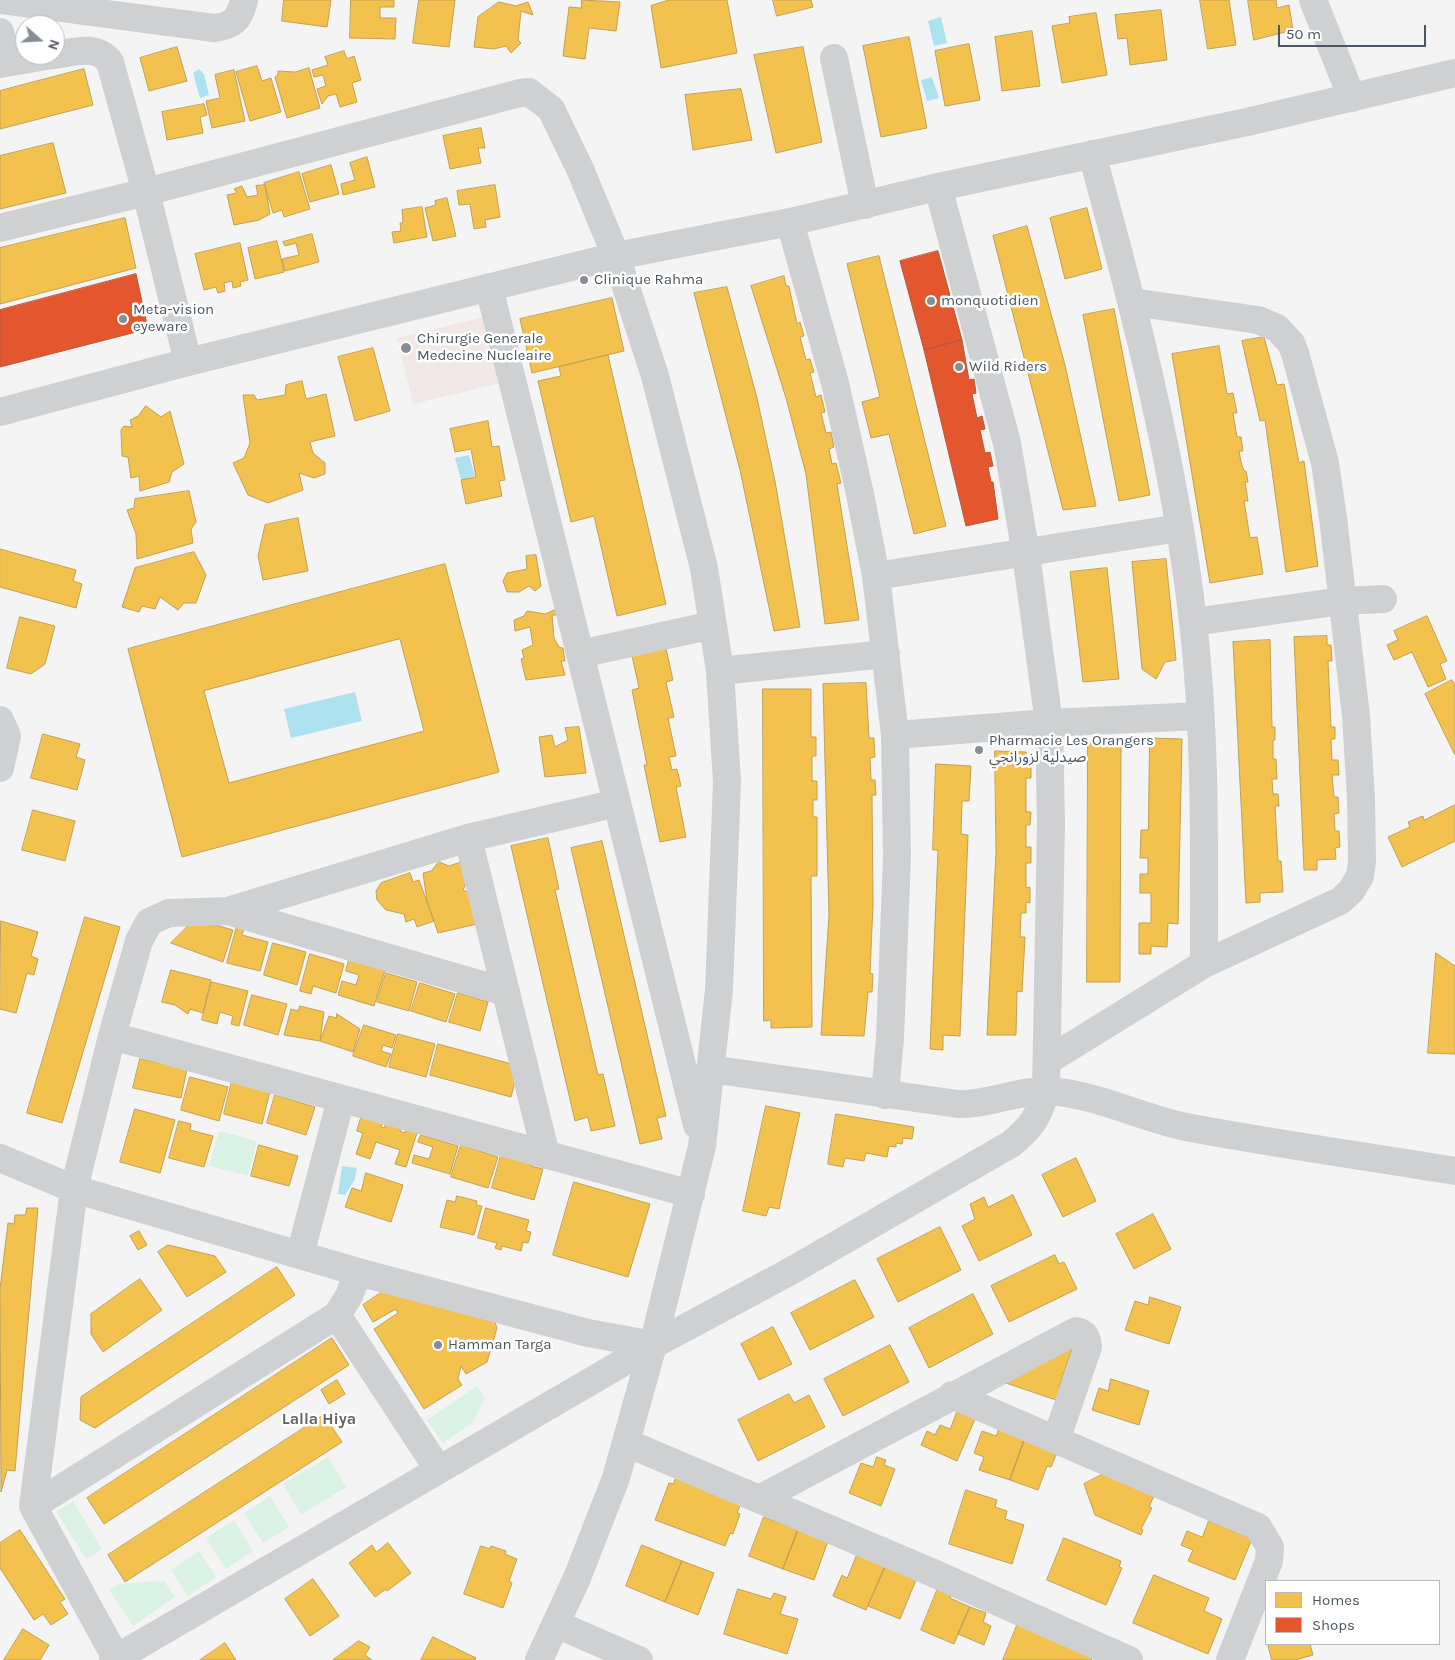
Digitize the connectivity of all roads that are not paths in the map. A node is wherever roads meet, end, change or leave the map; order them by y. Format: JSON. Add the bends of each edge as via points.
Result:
{"nodes":[{"id":1,"x":0,"y":0,"type":"edge"},
{"id":2,"x":244,"y":0,"type":"edge"},
{"id":3,"x":1313,"y":0,"type":"edge"},
{"id":4,"x":79,"y":12,"type":"junction"},
{"id":5,"x":0,"y":32,"type":"edge"},
{"id":6,"x":85,"y":50,"type":"junction"},
{"id":7,"x":65,"y":53,"type":"edge"},
{"id":8,"x":834,"y":58,"type":"dead end"},
{"id":9,"x":5,"y":63,"type":"edge"},
{"id":10,"x":1455,"y":73,"type":"edge"},
{"id":11,"x":1352,"y":98,"type":"junction"},
{"id":12,"x":1092,"y":154,"type":"junction"},
{"id":13,"x":938,"y":188,"type":"junction"},
{"id":14,"x":146,"y":192,"type":"junction"},
{"id":15,"x":865,"y":204,"type":"junction"},
{"id":16,"x":790,"y":222,"type":"junction"},
{"id":17,"x":0,"y":228,"type":"edge"},
{"id":18,"x":616,"y":256,"type":"junction"},
{"id":19,"x":489,"y":287,"type":"junction"},
{"id":20,"x":1132,"y":302,"type":"junction"},
{"id":21,"x":188,"y":362,"type":"junction"},
{"id":22,"x":0,"y":412,"type":"edge"},
{"id":23,"x":1179,"y":528,"type":"junction"},
{"id":24,"x":1026,"y":554,"type":"junction"},
{"id":25,"x":876,"y":576,"type":"junction"},
{"id":26,"x":1383,"y":599,"type":"dead end"},
{"id":27,"x":1342,"y":602,"type":"junction"},
{"id":28,"x":1193,"y":622,"type":"junction"},
{"id":29,"x":713,"y":626,"type":"junction"},
{"id":30,"x":580,"y":654,"type":"junction"},
{"id":31,"x":886,"y":654,"type":"junction"},
{"id":32,"x":720,"y":671,"type":"junction"},
{"id":33,"x":1200,"y":716,"type":"junction"},
{"id":34,"x":0,"y":720,"type":"edge"},
{"id":35,"x":1049,"y":723,"type":"junction"},
{"id":36,"x":895,"y":735,"type":"junction"},
{"id":37,"x":0,"y":768,"type":"edge"},
{"id":38,"x":617,"y":803,"type":"junction"},
{"id":39,"x":468,"y":838,"type":"junction"},
{"id":40,"x":228,"y":911,"type":"junction"},
{"id":41,"x":1204,"y":964,"type":"junction"},
{"id":42,"x":506,"y":992,"type":"junction"},
{"id":43,"x":112,"y":1036,"type":"junction"},
{"id":44,"x":1047,"y":1061,"type":"junction"},
{"id":45,"x":710,"y":1069,"type":"junction"},
{"id":46,"x":1046,"y":1091,"type":"junction"},
{"id":47,"x":885,"y":1096,"type":"junction"},
{"id":48,"x":341,"y":1099,"type":"junction"},
{"id":49,"x":702,"y":1146,"type":"junction"},
{"id":50,"x":546,"y":1154,"type":"junction"},
{"id":51,"x":0,"y":1158,"type":"edge"},
{"id":52,"x":1455,"y":1171,"type":"edge"},
{"id":53,"x":74,"y":1189,"type":"junction"},
{"id":54,"x":691,"y":1194,"type":"junction"},
{"id":55,"x":300,"y":1255,"type":"junction"},
{"id":56,"x":358,"y":1272,"type":"junction"},
{"id":57,"x":337,"y":1315,"type":"junction"},
{"id":58,"x":653,"y":1345,"type":"junction"},
{"id":59,"x":952,"y":1395,"type":"junction"},
{"id":60,"x":1056,"y":1440,"type":"junction"},
{"id":61,"x":627,"y":1443,"type":"junction"},
{"id":62,"x":438,"y":1469,"type":"junction"},
{"id":63,"x":759,"y":1499,"type":"junction"},
{"id":64,"x":33,"y":1506,"type":"junction"},
{"id":65,"x":556,"y":1624,"type":"junction"},
{"id":66,"x":115,"y":1659,"type":"edge"},
{"id":67,"x":539,"y":1660,"type":"edge"},
{"id":68,"x":639,"y":1660,"type":"edge"},
{"id":69,"x":1129,"y":1660,"type":"edge"},
{"id":70,"x":1230,"y":1660,"type":"edge"}],
"edges":[{"from":1,"to":4,"type":"street"},
{"from":2,"to":4,"type":"street","via":[[236,21],[214,28]]},
{"from":3,"to":11,"type":"street"},
{"from":4,"to":6,"type":"street"},
{"from":5,"to":9,"type":"street"},
{"from":6,"to":7,"type":"street"},
{"from":6,"to":14,"type":"street","via":[[105,55],[110,62]]},
{"from":8,"to":15,"type":"street"},
{"from":10,"to":11,"type":"street"},
{"from":11,"to":12,"type":"street"},
{"from":12,"to":13,"type":"street"},
{"from":12,"to":20,"type":"street"},
{"from":13,"to":15,"type":"street"},
{"from":13,"to":24,"type":"street","via":[[1007,443]]},
{"from":14,"to":17,"type":"street"},
{"from":14,"to":18,"type":"street","via":[[529,92],[550,109],[580,169]]},
{"from":14,"to":21,"type":"street"},
{"from":15,"to":16,"type":"street"},
{"from":16,"to":18,"type":"street"},
{"from":16,"to":25,"type":"street","via":[[836,383]]},
{"from":18,"to":19,"type":"street"},
{"from":18,"to":29,"type":"street","via":[[654,376],[704,568]]},
{"from":19,"to":21,"type":"street"},
{"from":19,"to":30,"type":"street"},
{"from":20,"to":23,"type":"street"},
{"from":20,"to":27,"type":"street","via":[[1258,320],[1285,335],[1295,353],[1324,463]]},
{"from":21,"to":22,"type":"street"},
{"from":23,"to":24,"type":"street"},
{"from":23,"to":28,"type":"street"},
{"from":24,"to":25,"type":"street"},
{"from":24,"to":35,"type":"street"},
{"from":25,"to":31,"type":"street"},
{"from":26,"to":27,"type":"street"},
{"from":27,"to":28,"type":"street"},
{"from":27,"to":41,"type":"street","via":[[1356,716],[1361,798],[1360,876],[1340,901]]},
{"from":28,"to":33,"type":"street"},
{"from":29,"to":30,"type":"street"},
{"from":29,"to":32,"type":"street"},
{"from":30,"to":38,"type":"street"},
{"from":31,"to":32,"type":"street"},
{"from":31,"to":36,"type":"street"},
{"from":32,"to":45,"type":"street","via":[[727,782],[725,870],[720,990]]},
{"from":33,"to":35,"type":"street"},
{"from":33,"to":41,"type":"street"},
{"from":34,"to":37,"type":"street","via":[[7,736]]},
{"from":35,"to":36,"type":"street"},
{"from":35,"to":44,"type":"street","via":[[1051,823]]},
{"from":36,"to":47,"type":"street","via":[[897,856]]},
{"from":38,"to":39,"type":"street"},
{"from":38,"to":49,"type":"street"},
{"from":39,"to":40,"type":"street"},
{"from":39,"to":42,"type":"street"},
{"from":40,"to":42,"type":"street"},
{"from":40,"to":43,"type":"street","via":[[169,913],[149,922],[139,941]]},
{"from":41,"to":44,"type":"street"},
{"from":42,"to":50,"type":"street"},
{"from":43,"to":48,"type":"street"},
{"from":43,"to":53,"type":"street"},
{"from":44,"to":46,"type":"street"},
{"from":45,"to":47,"type":"street"},
{"from":45,"to":49,"type":"street"},
{"from":46,"to":47,"type":"street","via":[[974,1105]]},
{"from":46,"to":52,"type":"street","via":[[1089,1097],[1185,1127]]},
{"from":46,"to":58,"type":"street","via":[[1030,1129],[1011,1144],[791,1271]]},
{"from":48,"to":50,"type":"street"},
{"from":48,"to":55,"type":"street"},
{"from":49,"to":54,"type":"street"},
{"from":50,"to":54,"type":"street"},
{"from":51,"to":53,"type":"street"},
{"from":53,"to":55,"type":"street"},
{"from":53,"to":64,"type":"street"},
{"from":54,"to":58,"type":"street"},
{"from":55,"to":56,"type":"street"},
{"from":56,"to":57,"type":"street"},
{"from":56,"to":58,"type":"street","via":[[588,1333]]},
{"from":57,"to":62,"type":"street"},
{"from":57,"to":64,"type":"street"},
{"from":58,"to":61,"type":"street"},
{"from":58,"to":62,"type":"street"},
{"from":59,"to":60,"type":"street"},
{"from":59,"to":60,"type":"street","via":[[1076,1331],[1083,1332],[1088,1347]]},
{"from":59,"to":63,"type":"street"},
{"from":60,"to":70,"type":"street","via":[[1258,1527],[1265,1534],[1270,1547],[1269,1561]]},
{"from":61,"to":63,"type":"street"},
{"from":61,"to":65,"type":"street","via":[[583,1563]]},
{"from":62,"to":66,"type":"street"},
{"from":63,"to":69,"type":"street"},
{"from":64,"to":66,"type":"street"},
{"from":65,"to":67,"type":"street"},
{"from":65,"to":68,"type":"street"}]}
